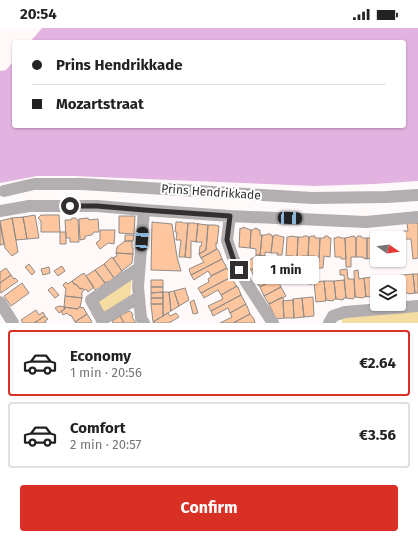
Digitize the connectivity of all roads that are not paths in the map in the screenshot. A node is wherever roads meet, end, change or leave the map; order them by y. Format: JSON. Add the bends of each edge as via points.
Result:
{"nodes":[{"id":1,"x":4,"y":191,"type":"dead end"},
{"id":2,"x":418,"y":195,"type":"edge"},
{"id":3,"x":144,"y":210,"type":"junction"},
{"id":4,"x":0,"y":211,"type":"edge"},
{"id":5,"x":230,"y":216,"type":"junction"},
{"id":6,"x":418,"y":217,"type":"edge"},
{"id":7,"x":139,"y":268,"type":"junction"},
{"id":8,"x":139,"y":297,"type":"junction"},
{"id":9,"x":0,"y":302,"type":"edge"},
{"id":10,"x":418,"y":306,"type":"edge"},
{"id":11,"x":13,"y":323,"type":"edge"},
{"id":12,"x":144,"y":323,"type":"edge"},
{"id":13,"x":273,"y":323,"type":"edge"},
{"id":14,"x":330,"y":323,"type":"edge"}],
"edges":[{"from":1,"to":2,"type":"street","name":"Prins Hendrikkade","via":[[34,184],[82,184],[312,198]]},
{"from":3,"to":4,"type":"street","name":"Prins Hendrikkade","via":[[97,206],[29,206]]},
{"from":3,"to":5,"type":"street","name":"Prins Hendrikkade"},
{"from":3,"to":7,"type":"street"},
{"from":5,"to":6,"type":"street","name":"Prins Hendrikkade","via":[[366,222]]},
{"from":5,"to":13,"type":"street","via":[[227,240],[233,258]]},
{"from":7,"to":8,"type":"street"},
{"from":7,"to":8,"type":"street","via":[[91,300],[102,320]]},
{"from":8,"to":12,"type":"street","via":[[141,318]]},
{"from":9,"to":11,"type":"street"},
{"from":10,"to":14,"type":"street","via":[[345,312],[333,316]]}]}
